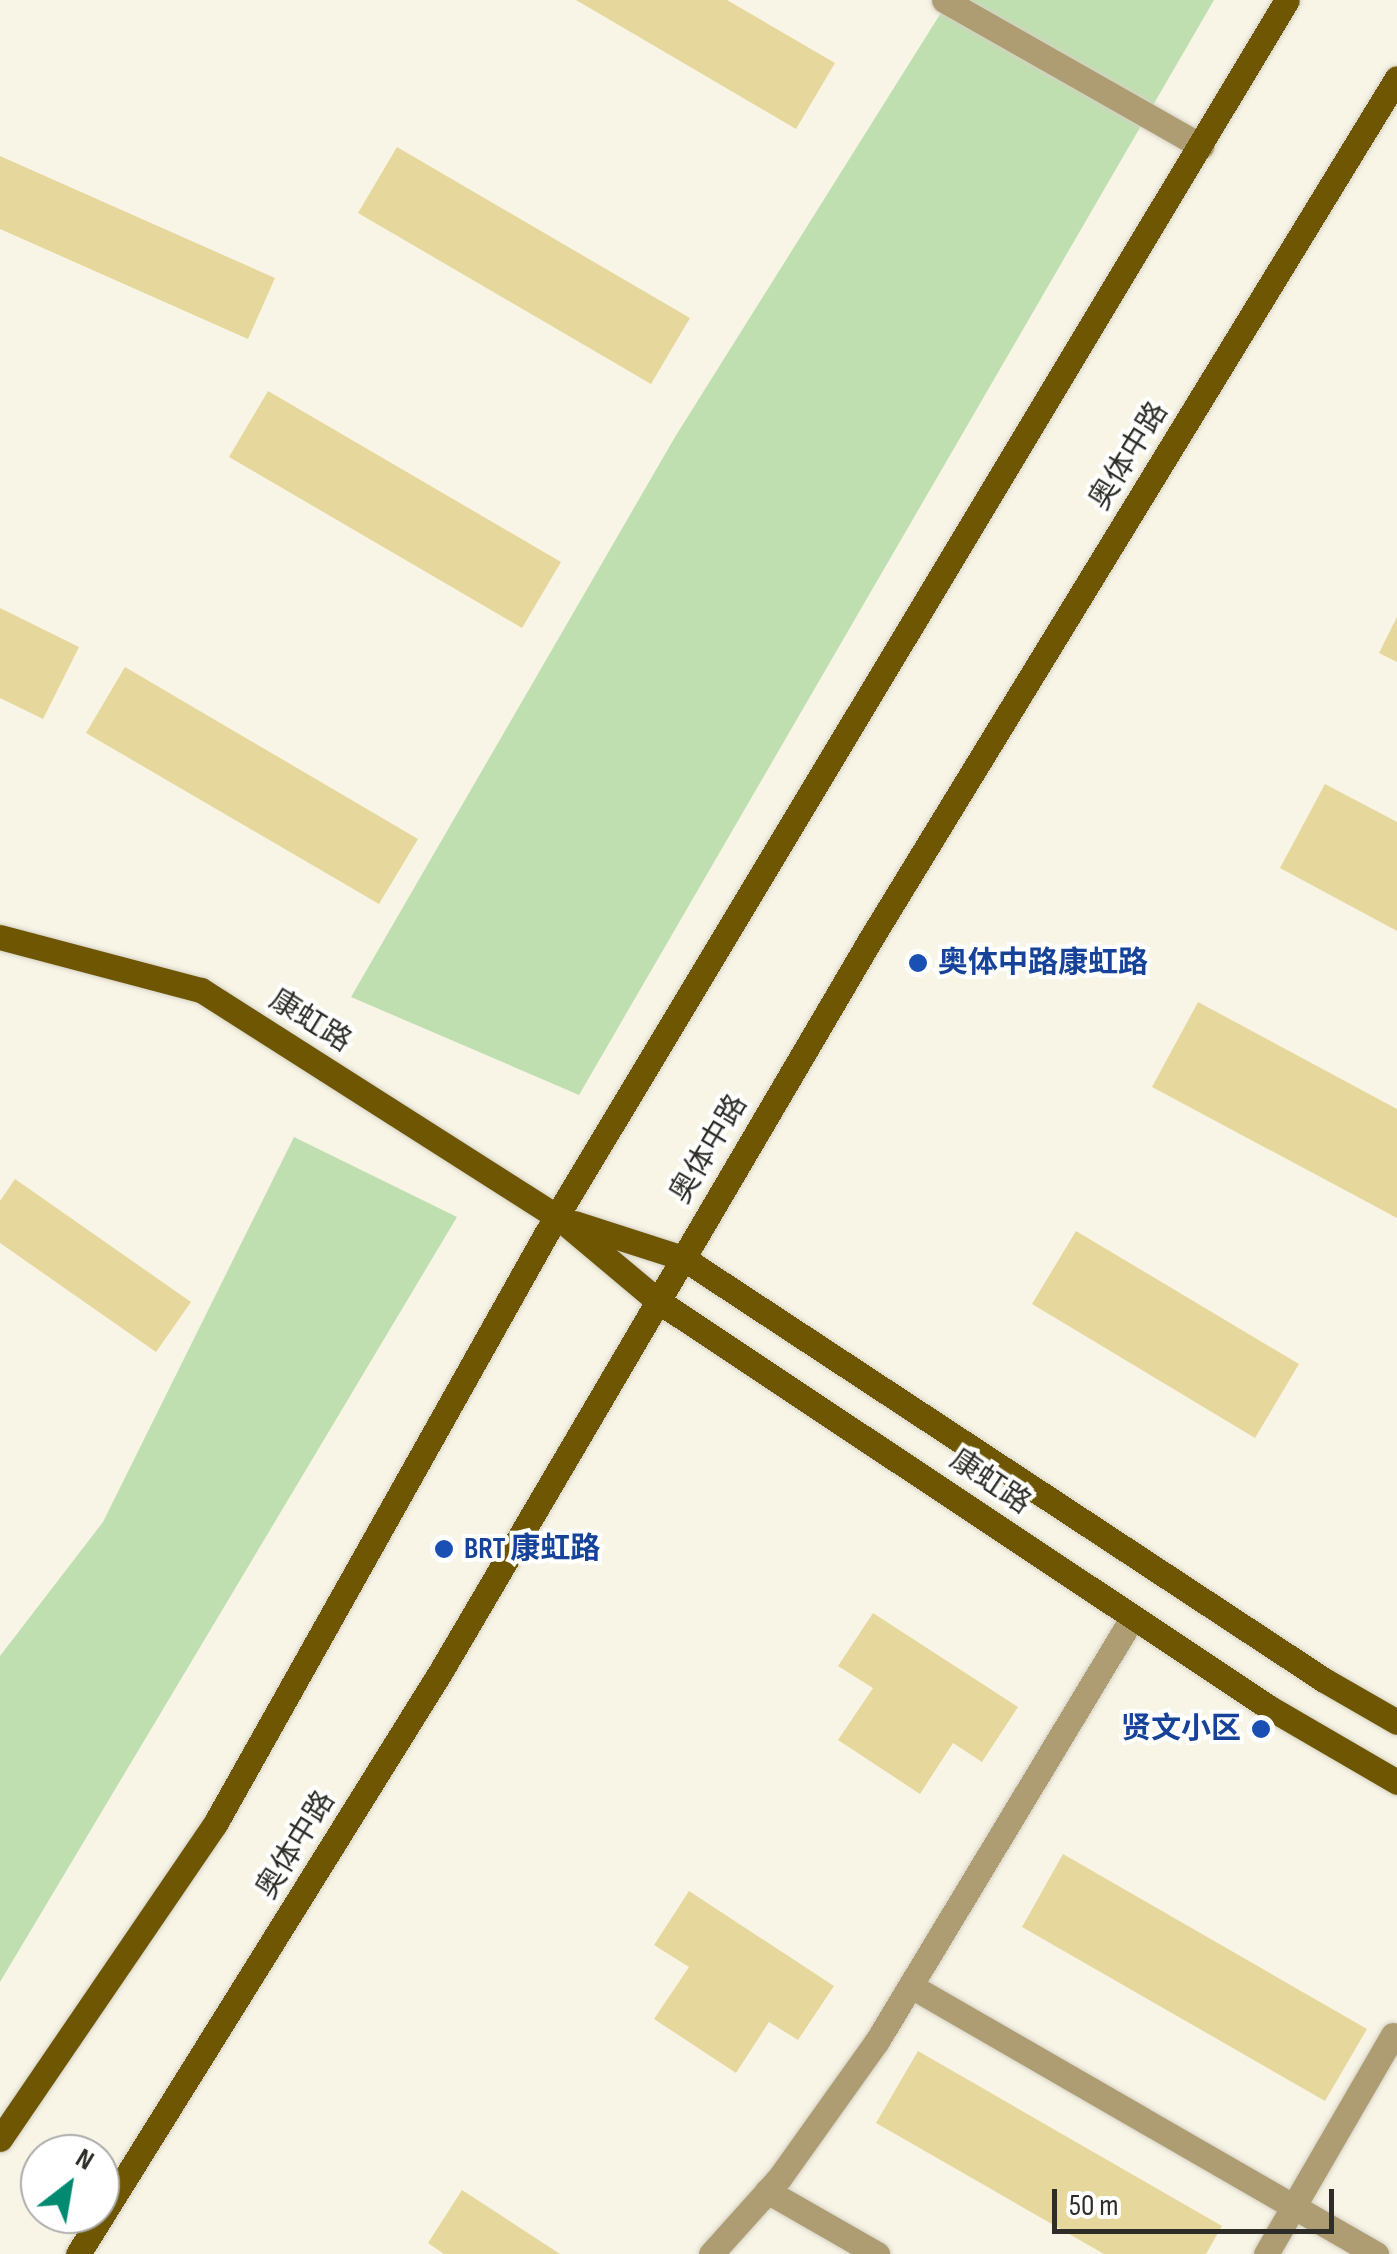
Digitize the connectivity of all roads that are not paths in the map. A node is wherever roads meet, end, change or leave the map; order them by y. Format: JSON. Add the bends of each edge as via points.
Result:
{"nodes":[{"id":1,"x":944,"y":0,"type":"edge"},
{"id":2,"x":1287,"y":0,"type":"edge"},
{"id":3,"x":1397,"y":78,"type":"edge"},
{"id":4,"x":1201,"y":146,"type":"junction"},
{"id":5,"x":0,"y":937,"type":"edge"},
{"id":6,"x":559,"y":1218,"type":"junction"},
{"id":7,"x":683,"y":1258,"type":"junction"},
{"id":8,"x":658,"y":1300,"type":"junction"},
{"id":9,"x":1133,"y":1617,"type":"junction"},
{"id":10,"x":1397,"y":1722,"type":"edge"},
{"id":11,"x":1397,"y":1782,"type":"edge"},
{"id":12,"x":911,"y":1986,"type":"junction"},
{"id":13,"x":1393,"y":2035,"type":"dead end"},
{"id":14,"x":0,"y":2139,"type":"edge"},
{"id":15,"x":767,"y":2191,"type":"junction"},
{"id":16,"x":1294,"y":2207,"type":"junction"},
{"id":17,"x":78,"y":2254,"type":"edge"},
{"id":18,"x":711,"y":2254,"type":"edge"},
{"id":19,"x":876,"y":2254,"type":"edge"},
{"id":20,"x":1266,"y":2254,"type":"edge"},
{"id":21,"x":1376,"y":2254,"type":"edge"}],
"edges":[{"from":1,"to":4,"type":"street"},
{"from":2,"to":4,"type":"main road"},
{"from":3,"to":7,"type":"main road","name":"奥体中路"},
{"from":4,"to":6,"type":"main road"},
{"from":5,"to":6,"type":"main road","name":"康虹路","via":[[201,990]]},
{"from":6,"to":7,"type":"main road","name":"康虹路"},
{"from":6,"to":8,"type":"main road","name":"康虹路"},
{"from":6,"to":14,"type":"main road","via":[[215,1824]]},
{"from":7,"to":8,"type":"main road","name":"奥体中路"},
{"from":7,"to":10,"type":"main road","name":"康虹路"},
{"from":8,"to":9,"type":"main road","name":"康虹路"},
{"from":8,"to":17,"type":"main road","name":"奥体中路","via":[[441,1671]]},
{"from":9,"to":11,"type":"main road","name":"康虹路","via":[[1297,1726]]},
{"from":9,"to":12,"type":"street"},
{"from":12,"to":15,"type":"street"},
{"from":12,"to":16,"type":"street"},
{"from":13,"to":16,"type":"street"},
{"from":15,"to":18,"type":"street"},
{"from":15,"to":19,"type":"street"},
{"from":16,"to":20,"type":"street"},
{"from":16,"to":21,"type":"street"}]}
